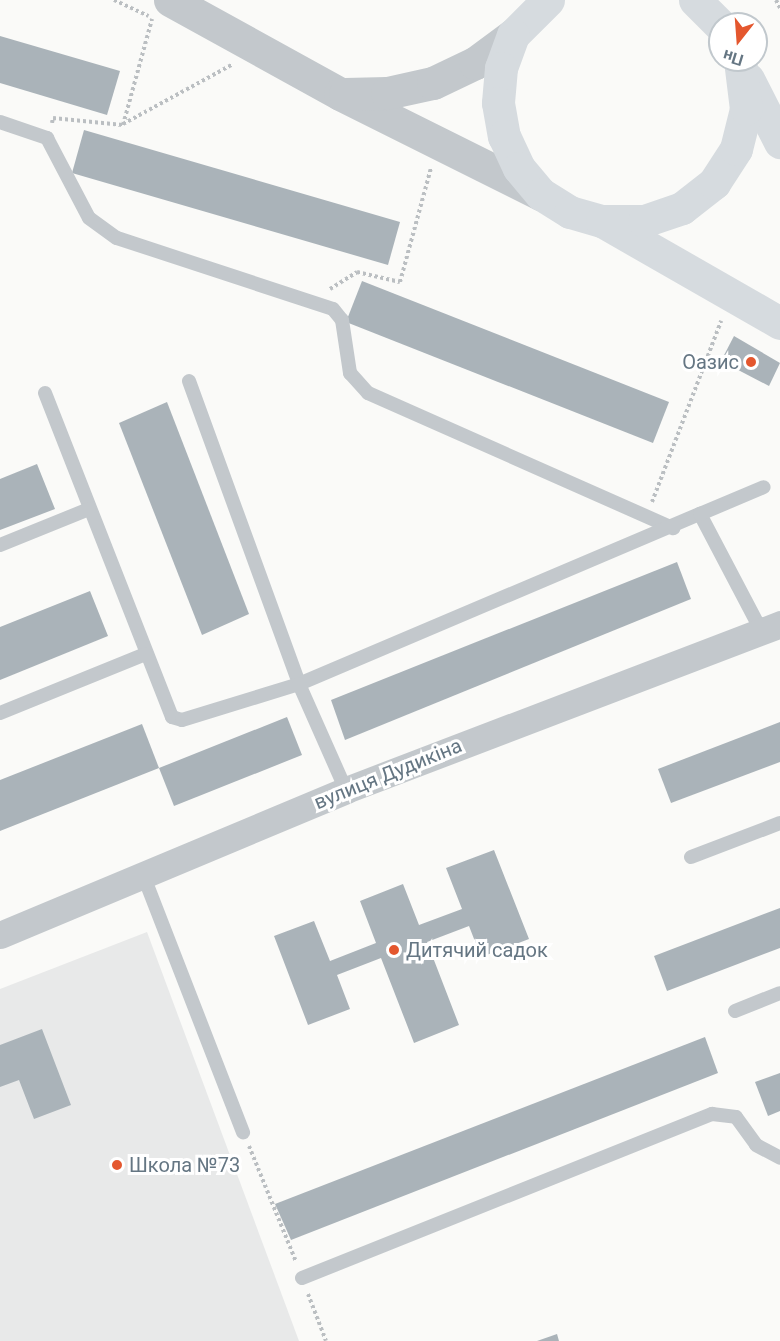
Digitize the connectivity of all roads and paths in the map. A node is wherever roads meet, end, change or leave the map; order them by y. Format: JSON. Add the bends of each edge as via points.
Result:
{"nodes":[{"id":1,"x":548,"y":0,"type":"edge"},
{"id":2,"x":695,"y":0,"type":"edge"},
{"id":3,"x":776,"y":0,"type":"edge"},
{"id":4,"x":780,"y":8,"type":"edge"},
{"id":5,"x":161,"y":9,"type":"edge"},
{"id":6,"x":708,"y":13,"type":"edge"},
{"id":7,"x":513,"y":35,"type":"junction"},
{"id":8,"x":238,"y":61,"type":"dead end"},
{"id":9,"x":741,"y":72,"type":"edge"},
{"id":10,"x":745,"y":72,"type":"edge"},
{"id":11,"x":340,"y":94,"type":"junction"},
{"id":12,"x":0,"y":122,"type":"edge"},
{"id":13,"x":123,"y":125,"type":"junction"},
{"id":14,"x":47,"y":138,"type":"junction"},
{"id":15,"x":780,"y":142,"type":"edge"},
{"id":16,"x":434,"y":158,"type":"dead end"},
{"id":17,"x":541,"y":194,"type":"junction"},
{"id":18,"x":602,"y":221,"type":"junction"},
{"id":19,"x":308,"y":302,"type":"junction"},
{"id":20,"x":723,"y":316,"type":"dead end"},
{"id":21,"x":780,"y":323,"type":"edge"},
{"id":22,"x":189,"y":381,"type":"dead end"},
{"id":23,"x":45,"y":393,"type":"dead end"},
{"id":24,"x":764,"y":487,"type":"dead end"},
{"id":25,"x":90,"y":509,"type":"junction"},
{"id":26,"x":700,"y":513,"type":"junction"},
{"id":27,"x":648,"y":514,"type":"junction"},
{"id":28,"x":673,"y":528,"type":"junction"},
{"id":29,"x":0,"y":545,"type":"edge"},
{"id":30,"x":770,"y":627,"type":"edge"},
{"id":31,"x":145,"y":654,"type":"junction"},
{"id":32,"x":299,"y":684,"type":"junction"},
{"id":33,"x":0,"y":713,"type":"edge"},
{"id":34,"x":346,"y":790,"type":"junction"},
{"id":35,"x":780,"y":823,"type":"edge"},
{"id":36,"x":691,"y":857,"type":"dead end"},
{"id":37,"x":144,"y":877,"type":"junction"},
{"id":38,"x":0,"y":935,"type":"edge"},
{"id":39,"x":780,"y":993,"type":"edge"},
{"id":40,"x":735,"y":1011,"type":"dead end"},
{"id":41,"x":243,"y":1132,"type":"joint"},
{"id":42,"x":780,"y":1158,"type":"edge"},
{"id":43,"x":302,"y":1278,"type":"junction"},
{"id":44,"x":326,"y":1341,"type":"edge"}],
"edges":[{"from":1,"to":7,"type":"main road"},
{"from":2,"to":6,"type":"main road"},
{"from":3,"to":4,"type":"path"},
{"from":5,"to":11,"type":"street"},
{"from":5,"to":13,"type":"path"},
{"from":7,"to":11,"type":"street","via":[[476,63],[433,83],[387,93]]},
{"from":7,"to":17,"type":"main road","via":[[501,68],[502,125],[519,168]]},
{"from":8,"to":13,"type":"path"},
{"from":9,"to":18,"type":"main road","via":[[744,119],[736,149],[714,183],[682,208],[644,221]]},
{"from":10,"to":15,"type":"main road"},
{"from":11,"to":17,"type":"street"},
{"from":12,"to":14,"type":"lane"},
{"from":13,"to":14,"type":"path","via":[[53,118]]},
{"from":14,"to":19,"type":"lane","via":[[89,218],[109,233]]},
{"from":16,"to":19,"type":"path","via":[[400,282],[357,272]]},
{"from":17,"to":18,"type":"main road","via":[[570,212]]},
{"from":18,"to":21,"type":"main road"},
{"from":19,"to":27,"type":"lane","via":[[333,309],[342,320],[350,373],[368,393]]},
{"from":20,"to":27,"type":"path"},
{"from":22,"to":32,"type":"lane"},
{"from":23,"to":25,"type":"lane"},
{"from":24,"to":26,"type":"lane"},
{"from":25,"to":29,"type":"lane"},
{"from":25,"to":31,"type":"lane"},
{"from":26,"to":28,"type":"lane"},
{"from":26,"to":30,"type":"lane"},
{"from":27,"to":28,"type":"lane"},
{"from":28,"to":32,"type":"lane"},
{"from":30,"to":34,"type":"street","name":"вулиця Дудикіна"},
{"from":31,"to":32,"type":"lane","via":[[177,720]]},
{"from":31,"to":33,"type":"lane"},
{"from":32,"to":34,"type":"lane"},
{"from":34,"to":37,"type":"street","name":"вулиця Дудикіна"},
{"from":35,"to":36,"type":"lane"},
{"from":37,"to":38,"type":"street","name":"вулиця Дудикіна"},
{"from":37,"to":41,"type":"lane"},
{"from":39,"to":40,"type":"lane"},
{"from":41,"to":43,"type":"path"},
{"from":42,"to":43,"type":"lane","via":[[756,1145],[736,1117],[712,1114]]},
{"from":43,"to":44,"type":"path"}]}
